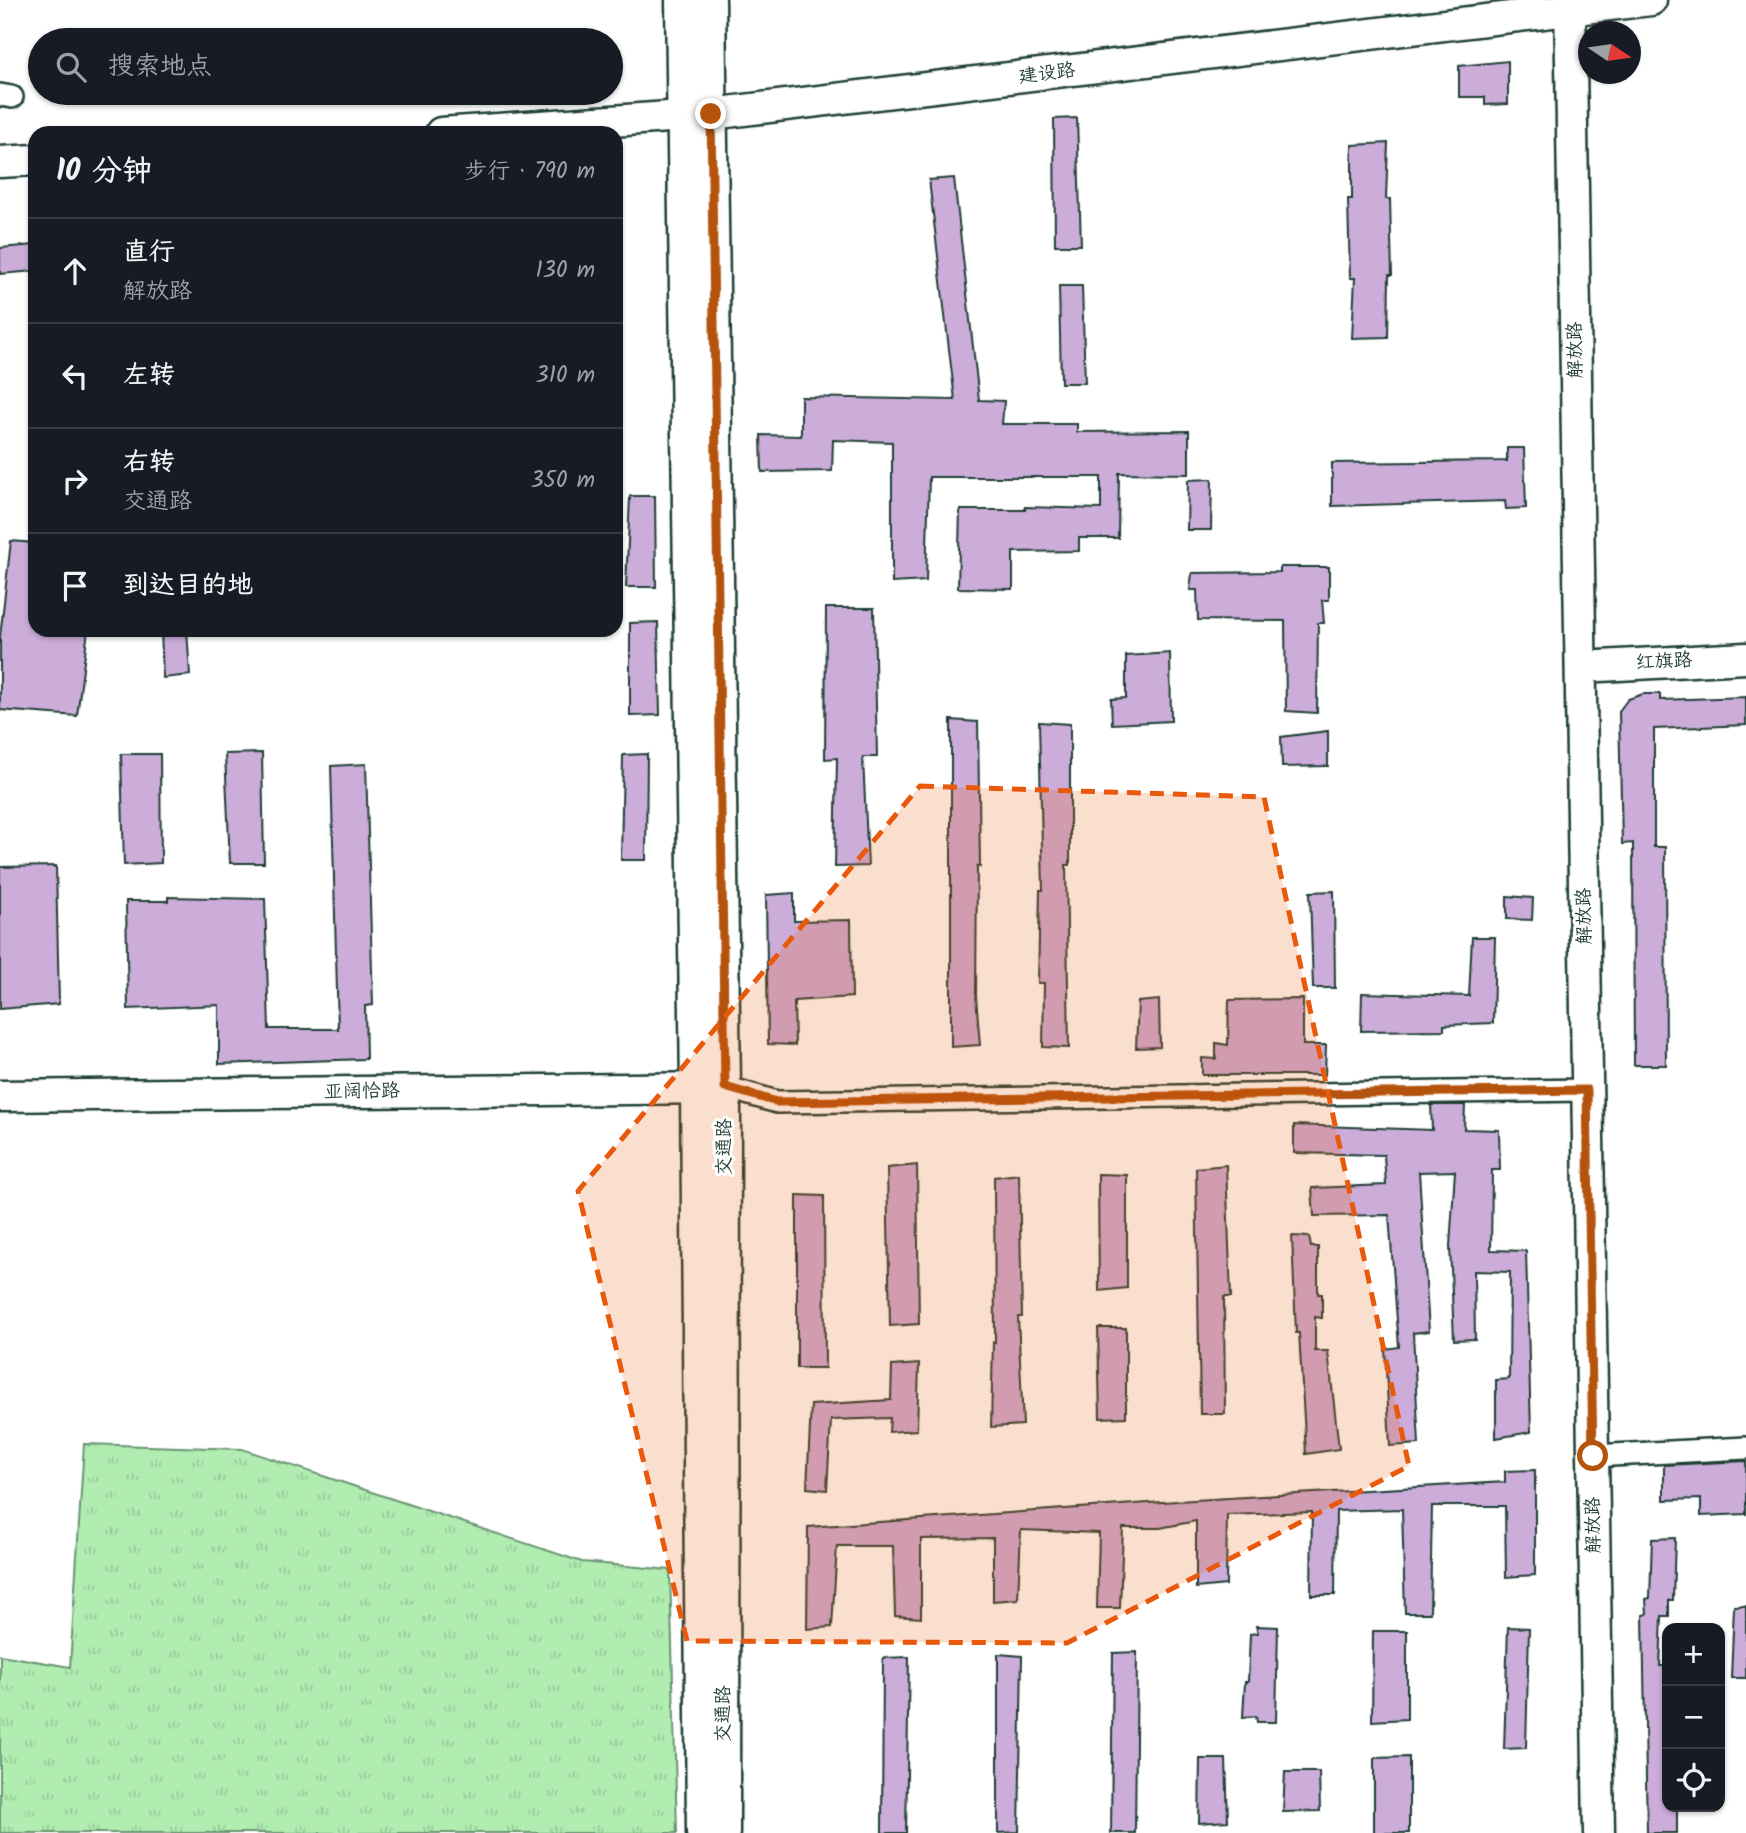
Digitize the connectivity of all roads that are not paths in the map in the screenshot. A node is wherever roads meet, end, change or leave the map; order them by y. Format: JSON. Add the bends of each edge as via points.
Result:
{"nodes":[{"id":1,"x":681,"y":0,"type":"edge"},
{"id":2,"x":710,"y":0,"type":"edge"},
{"id":3,"x":1651,"y":0,"type":"edge"},
{"id":4,"x":1570,"y":5,"type":"edge"},
{"id":5,"x":697,"y":115,"type":"junction"},
{"id":6,"x":541,"y":126,"type":"edge"},
{"id":7,"x":28,"y":160,"type":"edge"},
{"id":8,"x":0,"y":162,"type":"edge"},
{"id":9,"x":1746,"y":658,"type":"edge"},
{"id":10,"x":1582,"y":667,"type":"junction"},
{"id":11,"x":710,"y":1088,"type":"junction"},
{"id":12,"x":1587,"y":1090,"type":"junction"},
{"id":13,"x":0,"y":1096,"type":"edge"},
{"id":14,"x":1746,"y":1448,"type":"edge"},
{"id":15,"x":1593,"y":1456,"type":"junction"},
{"id":16,"x":702,"y":1833,"type":"edge"},
{"id":17,"x":724,"y":1833,"type":"edge"},
{"id":18,"x":1600,"y":1833,"type":"edge"}],
"edges":[{"from":1,"to":5,"type":"street"},
{"from":2,"to":5,"type":"street","name":"交通路"},
{"from":3,"to":4,"type":"street","name":"建设路"},
{"from":4,"to":5,"type":"street","name":"建设路"},
{"from":4,"to":10,"type":"street","name":"解放路"},
{"from":5,"to":6,"type":"street","name":"建设路"},
{"from":5,"to":11,"type":"street","name":"交通路"},
{"from":7,"to":8,"type":"street"},
{"from":9,"to":10,"type":"street","name":"红旗路"},
{"from":10,"to":12,"type":"street","name":"解放路"},
{"from":11,"to":12,"type":"street","via":[[777,1102]]},
{"from":11,"to":13,"type":"street","name":"亚阔恰路"},
{"from":11,"to":16,"type":"street"},
{"from":11,"to":17,"type":"street","name":"交通路"},
{"from":12,"to":15,"type":"street","name":"解放路"},
{"from":14,"to":15,"type":"street"},
{"from":15,"to":18,"type":"street","name":"解放路"}]}
